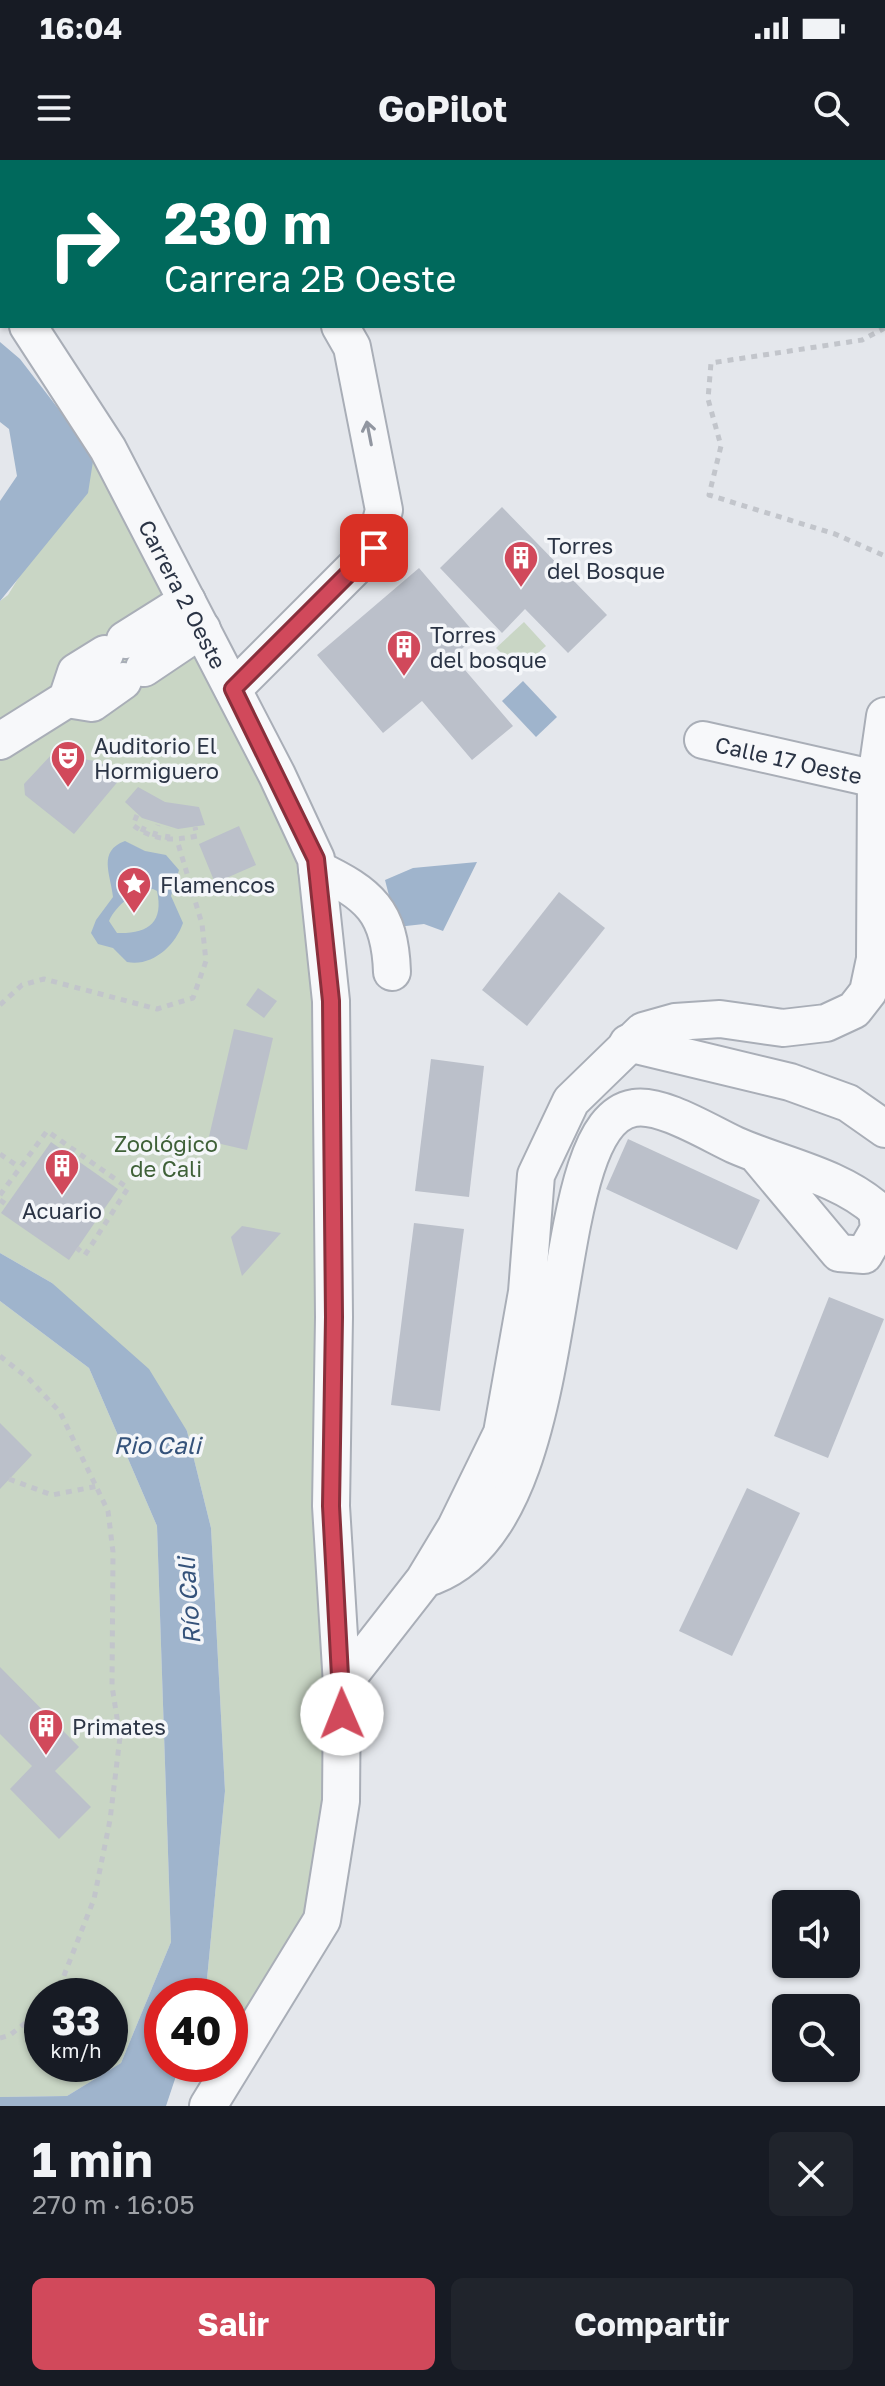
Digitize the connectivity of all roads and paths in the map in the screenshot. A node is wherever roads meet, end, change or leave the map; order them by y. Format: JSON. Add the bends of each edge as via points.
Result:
{"nodes":[{"id":1,"x":29,"y":328,"type":"edge"},
{"id":2,"x":341,"y":328,"type":"edge"},
{"id":3,"x":885,"y":328,"type":"edge"},
{"id":4,"x":885,"y":556,"type":"edge"},
{"id":5,"x":194,"y":615,"type":"junction"},
{"id":6,"x":233,"y":689,"type":"junction"},
{"id":7,"x":885,"y":716,"type":"edge"},
{"id":8,"x":703,"y":740,"type":"dead end"},
{"id":9,"x":0,"y":741,"type":"edge"},
{"id":10,"x":876,"y":779,"type":"junction"},
{"id":11,"x":137,"y":815,"type":"dead end"},
{"id":12,"x":147,"y":821,"type":"dead end"},
{"id":13,"x":158,"y":825,"type":"dead end"},
{"id":14,"x":195,"y":827,"type":"dead end"},
{"id":15,"x":169,"y":828,"type":"dead end"},
{"id":16,"x":142,"y":832,"type":"junction"},
{"id":17,"x":154,"y":837,"type":"junction"},
{"id":18,"x":167,"y":840,"type":"junction"},
{"id":19,"x":177,"y":840,"type":"junction"},
{"id":20,"x":317,"y":869,"type":"junction"},
{"id":21,"x":392,"y":972,"type":"dead end"},
{"id":22,"x":876,"y":996,"type":"edge"},
{"id":23,"x":0,"y":1005,"type":"edge"},
{"id":24,"x":628,"y":1043,"type":"junction"},
{"id":25,"x":885,"y":1129,"type":"edge"},
{"id":26,"x":0,"y":1154,"type":"edge"},
{"id":27,"x":757,"y":1155,"type":"dead end"},
{"id":28,"x":19,"y":1167,"type":"junction"},
{"id":29,"x":0,"y":1197,"type":"edge"},
{"id":30,"x":7,"y":1205,"type":"dead end"},
{"id":31,"x":77,"y":1248,"type":"dead end"},
{"id":32,"x":0,"y":1356,"type":"edge"},
{"id":33,"x":9,"y":1479,"type":"dead end"},
{"id":34,"x":98,"y":1486,"type":"junction"},
{"id":35,"x":424,"y":1580,"type":"junction"},
{"id":36,"x":342,"y":1685,"type":"junction"},
{"id":37,"x":63,"y":1978,"type":"edge"},
{"id":38,"x":24,"y":2024,"type":"edge"},
{"id":39,"x":0,"y":2038,"type":"edge"},
{"id":40,"x":208,"y":2106,"type":"edge"}],
"edges":[{"from":1,"to":5,"type":"street","name":"Carrera 2 Oeste","via":[[108,449]]},
{"from":6,"to":2,"type":"street","one_way":true,"via":[[374,548],[384,510],[352,347]]},
{"from":3,"to":4,"type":"path","via":[[862,340],[711,363],[708,399],[721,446],[709,495],[835,534]]},
{"from":5,"to":6,"type":"street","name":"Carrera 2 Oeste"},
{"from":5,"to":9,"type":"street","via":[[124,661],[76,672],[67,699]]},
{"from":6,"to":20,"type":"street","name":"Carrera 2 Oeste"},
{"from":7,"to":10,"type":"street"},
{"from":8,"to":10,"type":"street","name":"Calle 17 Oeste"},
{"from":10,"to":22,"type":"street"},
{"from":11,"to":16,"type":"path","via":[[133,825]]},
{"from":12,"to":16,"type":"path"},
{"from":13,"to":17,"type":"path"},
{"from":14,"to":19,"type":"path","via":[[197,836]]},
{"from":15,"to":18,"type":"path"},
{"from":16,"to":17,"type":"path"},
{"from":17,"to":18,"type":"path"},
{"from":18,"to":19,"type":"path"},
{"from":19,"to":23,"type":"path","via":[[202,924],[206,961],[193,998],[157,1009],[44,979],[22,985]]},
{"from":20,"to":21,"type":"street","via":[[355,887],[377,908],[391,944]]},
{"from":20,"to":36,"type":"street","name":"Carrera 2 Oeste","via":[[331,1001],[331,1506]]},
{"from":22,"to":24,"type":"street","via":[[826,1023],[783,1028],[720,1019],[675,1022],[643,1031]]},
{"from":24,"to":25,"type":"street","via":[[790,1082],[848,1103]]},
{"from":24,"to":35,"type":"street","via":[[571,1101],[536,1175],[527,1292],[502,1433]]},
{"from":26,"to":28,"type":"path"},
{"from":27,"to":35,"type":"street","via":[[653,1107],[631,1108],[611,1121],[590,1150],[539,1417],[509,1501],[459,1566]]},
{"from":28,"to":29,"type":"path"},
{"from":28,"to":31,"type":"path","via":[[47,1131],[128,1188],[85,1255]]},
{"from":29,"to":30,"type":"path"},
{"from":32,"to":34,"type":"path","via":[[60,1412]]},
{"from":33,"to":34,"type":"path","via":[[52,1495]]},
{"from":34,"to":37,"type":"path","via":[[108,1511],[113,1552],[112,1686],[120,1737],[94,1899]]},
{"from":35,"to":36,"type":"street"},
{"from":36,"to":40,"type":"street","name":"Carrera 2 Oeste","via":[[341,1801],[322,1920]]},
{"from":38,"to":39,"type":"path"}]}
